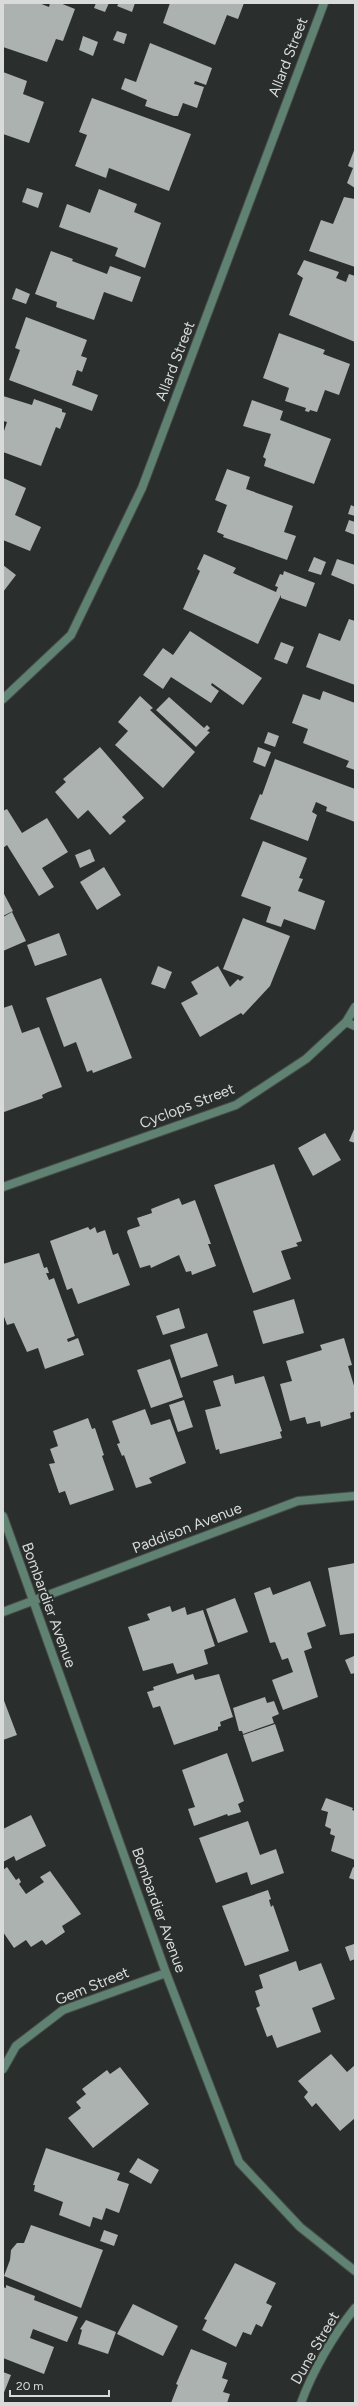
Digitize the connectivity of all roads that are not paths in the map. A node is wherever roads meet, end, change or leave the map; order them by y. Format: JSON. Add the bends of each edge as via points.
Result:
{"nodes":[{"id":1,"x":324,"y":3,"type":"edge"},
{"id":2,"x":3,"y":699,"type":"edge"},
{"id":3,"x":355,"y":1007,"type":"edge"},
{"id":4,"x":346,"y":1022,"type":"junction"},
{"id":5,"x":355,"y":1026,"type":"edge"},
{"id":6,"x":3,"y":1187,"type":"edge"},
{"id":7,"x":355,"y":1496,"type":"edge"},
{"id":8,"x":3,"y":1516,"type":"edge"},
{"id":9,"x":33,"y":1601,"type":"junction"},
{"id":10,"x":3,"y":1612,"type":"edge"},
{"id":11,"x":166,"y":1973,"type":"junction"},
{"id":12,"x":3,"y":2069,"type":"edge"},
{"id":13,"x":355,"y":2271,"type":"edge"},
{"id":14,"x":355,"y":2308,"type":"edge"},
{"id":15,"x":300,"y":2403,"type":"edge"}],
"edges":[{"from":1,"to":2,"type":"street","name":"Allard Street","via":[[142,488],[71,636]]},
{"from":3,"to":4,"type":"street","name":"Cyclops Street"},
{"from":4,"to":5,"type":"street"},
{"from":4,"to":6,"type":"street","name":"Cyclops Street","via":[[306,1059],[236,1105]]},
{"from":7,"to":9,"type":"street","name":"Paddison Avenue","via":[[298,1501]]},
{"from":8,"to":9,"type":"street","name":"Bombardier Avenue"},
{"from":9,"to":10,"type":"street","name":"Paddison Avenue"},
{"from":9,"to":11,"type":"street","name":"Bombardier Avenue"},
{"from":11,"to":12,"type":"street","name":"Gem Street","via":[[63,2010],[16,2046]]},
{"from":11,"to":13,"type":"street","name":"Bombardier Avenue","via":[[238,2162],[300,2227]]},
{"from":14,"to":15,"type":"street","name":"Dune Street","via":[[306,2388]]}]}
